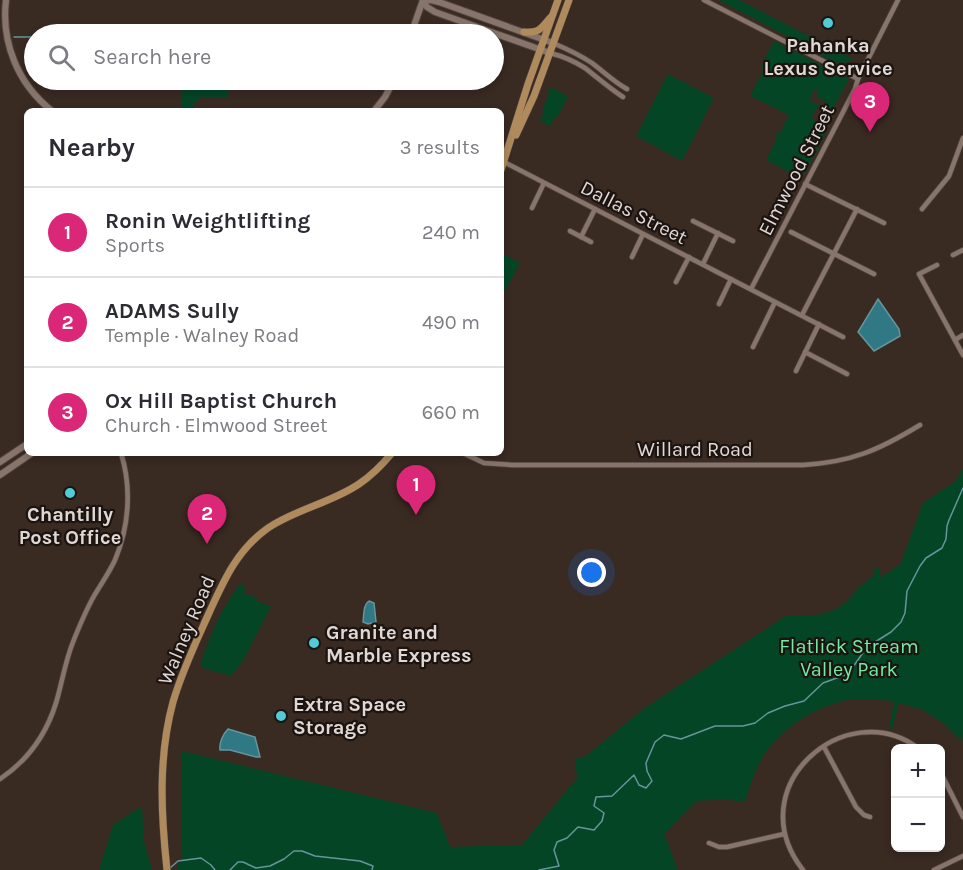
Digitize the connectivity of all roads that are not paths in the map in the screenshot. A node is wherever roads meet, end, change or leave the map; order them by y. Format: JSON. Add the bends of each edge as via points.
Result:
{"nodes":[{"id":1,"x":6,"y":0,"type":"edge"},
{"id":2,"x":421,"y":0,"type":"edge"},
{"id":3,"x":558,"y":0,"type":"edge"},
{"id":4,"x":569,"y":0,"type":"edge"},
{"id":5,"x":704,"y":0,"type":"edge"},
{"id":6,"x":898,"y":0,"type":"edge"},
{"id":7,"x":553,"y":13,"type":"junction"},
{"id":8,"x":414,"y":24,"type":"edge"},
{"id":9,"x":468,"y":24,"type":"edge"},
{"id":10,"x":501,"y":24,"type":"edge"},
{"id":11,"x":504,"y":25,"type":"edge"},
{"id":12,"x":524,"y":32,"type":"junction"},
{"id":13,"x":504,"y":37,"type":"edge"},
{"id":14,"x":544,"y":40,"type":"junction"},
{"id":15,"x":553,"y":43,"type":"junction"},
{"id":16,"x":541,"y":50,"type":"junction"},
{"id":17,"x":550,"y":53,"type":"junction"},
{"id":18,"x":24,"y":79,"type":"edge"},
{"id":19,"x":858,"y":79,"type":"junction"},
{"id":20,"x":627,"y":89,"type":"dead end"},
{"id":21,"x":30,"y":90,"type":"edge"},
{"id":22,"x":389,"y":90,"type":"edge"},
{"id":23,"x":623,"y":97,"type":"dead end"},
{"id":24,"x":48,"y":108,"type":"edge"},
{"id":25,"x":376,"y":108,"type":"edge"},
{"id":26,"x":963,"y":138,"type":"edge"},
{"id":27,"x":504,"y":162,"type":"junction"},
{"id":28,"x":544,"y":183,"type":"junction"},
{"id":29,"x":805,"y":184,"type":"junction"},
{"id":30,"x":532,"y":208,"type":"dead end"},
{"id":31,"x":595,"y":209,"type":"junction"},
{"id":32,"x":857,"y":209,"type":"junction"},
{"id":33,"x":922,"y":209,"type":"dead end"},
{"id":34,"x":693,"y":221,"type":"dead end"},
{"id":35,"x":884,"y":223,"type":"dead end"},
{"id":36,"x":570,"y":231,"type":"dead end"},
{"id":37,"x":791,"y":232,"type":"dead end"},
{"id":38,"x":718,"y":233,"type":"junction"},
{"id":39,"x":643,"y":234,"type":"junction"},
{"id":40,"x":581,"y":237,"type":"junction"},
{"id":41,"x":733,"y":241,"type":"dead end"},
{"id":42,"x":591,"y":242,"type":"dead end"},
{"id":43,"x":963,"y":250,"type":"edge"},
{"id":44,"x":834,"y":254,"type":"junction"},
{"id":45,"x":953,"y":255,"type":"dead end"},
{"id":46,"x":632,"y":257,"type":"dead end"},
{"id":47,"x":688,"y":257,"type":"junction"},
{"id":48,"x":703,"y":264,"type":"junction"},
{"id":49,"x":937,"y":265,"type":"dead end"},
{"id":50,"x":874,"y":274,"type":"dead end"},
{"id":51,"x":731,"y":279,"type":"junction"},
{"id":52,"x":676,"y":282,"type":"dead end"},
{"id":53,"x":751,"y":289,"type":"junction"},
{"id":54,"x":776,"y":302,"type":"junction"},
{"id":55,"x":718,"y":304,"type":"dead end"},
{"id":56,"x":802,"y":315,"type":"junction"},
{"id":57,"x":819,"y":324,"type":"junction"},
{"id":58,"x":963,"y":335,"type":"edge"},
{"id":59,"x":843,"y":337,"type":"dead end"},
{"id":60,"x":955,"y":340,"type":"junction"},
{"id":61,"x":753,"y":347,"type":"dead end"},
{"id":62,"x":805,"y":352,"type":"junction"},
{"id":63,"x":963,"y":355,"type":"edge"},
{"id":64,"x":796,"y":371,"type":"dead end"},
{"id":65,"x":847,"y":374,"type":"dead end"},
{"id":66,"x":920,"y":425,"type":"dead end"},
{"id":67,"x":24,"y":446,"type":"edge"},
{"id":68,"x":28,"y":456,"type":"edge"},
{"id":69,"x":122,"y":456,"type":"edge"},
{"id":70,"x":389,"y":456,"type":"edge"},
{"id":71,"x":469,"y":456,"type":"edge"},
{"id":72,"x":0,"y":462,"type":"edge"},
{"id":73,"x":0,"y":475,"type":"edge"},
{"id":74,"x":912,"y":744,"type":"edge"},
{"id":75,"x":824,"y":747,"type":"junction"},
{"id":76,"x":0,"y":779,"type":"edge"},
{"id":77,"x":945,"y":781,"type":"edge"},
{"id":78,"x":870,"y":817,"type":"dead end"},
{"id":79,"x":963,"y":817,"type":"edge"},
{"id":80,"x":784,"y":834,"type":"junction"},
{"id":81,"x":709,"y":843,"type":"dead end"},
{"id":82,"x":963,"y":856,"type":"edge"},
{"id":83,"x":167,"y":870,"type":"edge"},
{"id":84,"x":802,"y":870,"type":"edge"},
{"id":85,"x":934,"y":870,"type":"edge"}],
"edges":[{"from":1,"to":18,"type":"street","via":[[6,33]]},
{"from":2,"to":8,"type":"street"},
{"from":2,"to":9,"type":"street","via":[[435,12]]},
{"from":2,"to":10,"type":"street","via":[[439,2]]},
{"from":3,"to":7,"type":"main road"},
{"from":4,"to":15,"type":"main road"},
{"from":5,"to":19,"type":"street"},
{"from":6,"to":19,"type":"street","name":"Elmwood Street"},
{"from":7,"to":12,"type":"main road","via":[[537,31]]},
{"from":7,"to":14,"type":"main road"},
{"from":11,"to":12,"type":"street"},
{"from":12,"to":14,"type":"street"},
{"from":13,"to":16,"type":"street"},
{"from":14,"to":15,"type":"street"},
{"from":14,"to":16,"type":"main road"},
{"from":15,"to":17,"type":"main road"},
{"from":15,"to":20,"type":"street","via":[[582,57]]},
{"from":16,"to":17,"type":"street"},
{"from":16,"to":27,"type":"main road"},
{"from":17,"to":23,"type":"street","via":[[578,64]]},
{"from":17,"to":27,"type":"main road"},
{"from":19,"to":29,"type":"street","name":"Elmwood Street"},
{"from":21,"to":24,"type":"street"},
{"from":22,"to":25,"type":"street"},
{"from":26,"to":33,"type":"street","via":[[950,176]]},
{"from":27,"to":28,"type":"street","name":"Dallas Street"},
{"from":28,"to":30,"type":"street"},
{"from":28,"to":31,"type":"street","name":"Dallas Street"},
{"from":29,"to":32,"type":"street"},
{"from":29,"to":53,"type":"street","name":"Elmwood Street"},
{"from":31,"to":39,"type":"street","name":"Dallas Street"},
{"from":31,"to":40,"type":"street"},
{"from":32,"to":35,"type":"street"},
{"from":32,"to":44,"type":"street"},
{"from":34,"to":38,"type":"street"},
{"from":36,"to":40,"type":"street"},
{"from":37,"to":44,"type":"street"},
{"from":38,"to":41,"type":"street"},
{"from":38,"to":48,"type":"street"},
{"from":39,"to":46,"type":"street"},
{"from":39,"to":47,"type":"street","name":"Dallas Street"},
{"from":40,"to":42,"type":"street"},
{"from":43,"to":45,"type":"street"},
{"from":44,"to":50,"type":"street"},
{"from":44,"to":56,"type":"street"},
{"from":47,"to":48,"type":"street","name":"Dallas Street"},
{"from":47,"to":52,"type":"street"},
{"from":48,"to":51,"type":"street","name":"Dallas Street"},
{"from":49,"to":60,"type":"street","via":[[920,274]]},
{"from":51,"to":53,"type":"street","name":"Dallas Street"},
{"from":51,"to":55,"type":"street"},
{"from":53,"to":54,"type":"street","name":"Dallas Street"},
{"from":54,"to":56,"type":"street","name":"Dallas Street"},
{"from":54,"to":61,"type":"street"},
{"from":56,"to":57,"type":"street","name":"Dallas Street"},
{"from":57,"to":59,"type":"street","name":"Dallas Street"},
{"from":57,"to":62,"type":"street"},
{"from":58,"to":60,"type":"street"},
{"from":60,"to":63,"type":"street"},
{"from":62,"to":64,"type":"street"},
{"from":62,"to":65,"type":"street"},
{"from":66,"to":71,"type":"street","name":"Willard Road","via":[[860,456],[803,465],[512,465],[484,463]]},
{"from":67,"to":72,"type":"street"},
{"from":68,"to":73,"type":"street"},
{"from":69,"to":76,"type":"street","via":[[128,498],[118,554],[92,598],[73,642],[47,725],[25,758]]},
{"from":70,"to":83,"type":"main road","name":"Walney Road","via":[[357,485],[268,529],[232,566],[189,656],[169,719],[162,773]]},
{"from":74,"to":75,"type":"street","via":[[897,737],[866,733]]},
{"from":75,"to":78,"type":"street","via":[[856,807]]},
{"from":75,"to":80,"type":"street","via":[[801,766],[789,784],[783,804]]},
{"from":77,"to":79,"type":"street"},
{"from":80,"to":81,"type":"street","via":[[727,847]]},
{"from":80,"to":84,"type":"street"},
{"from":82,"to":85,"type":"street"}]}
